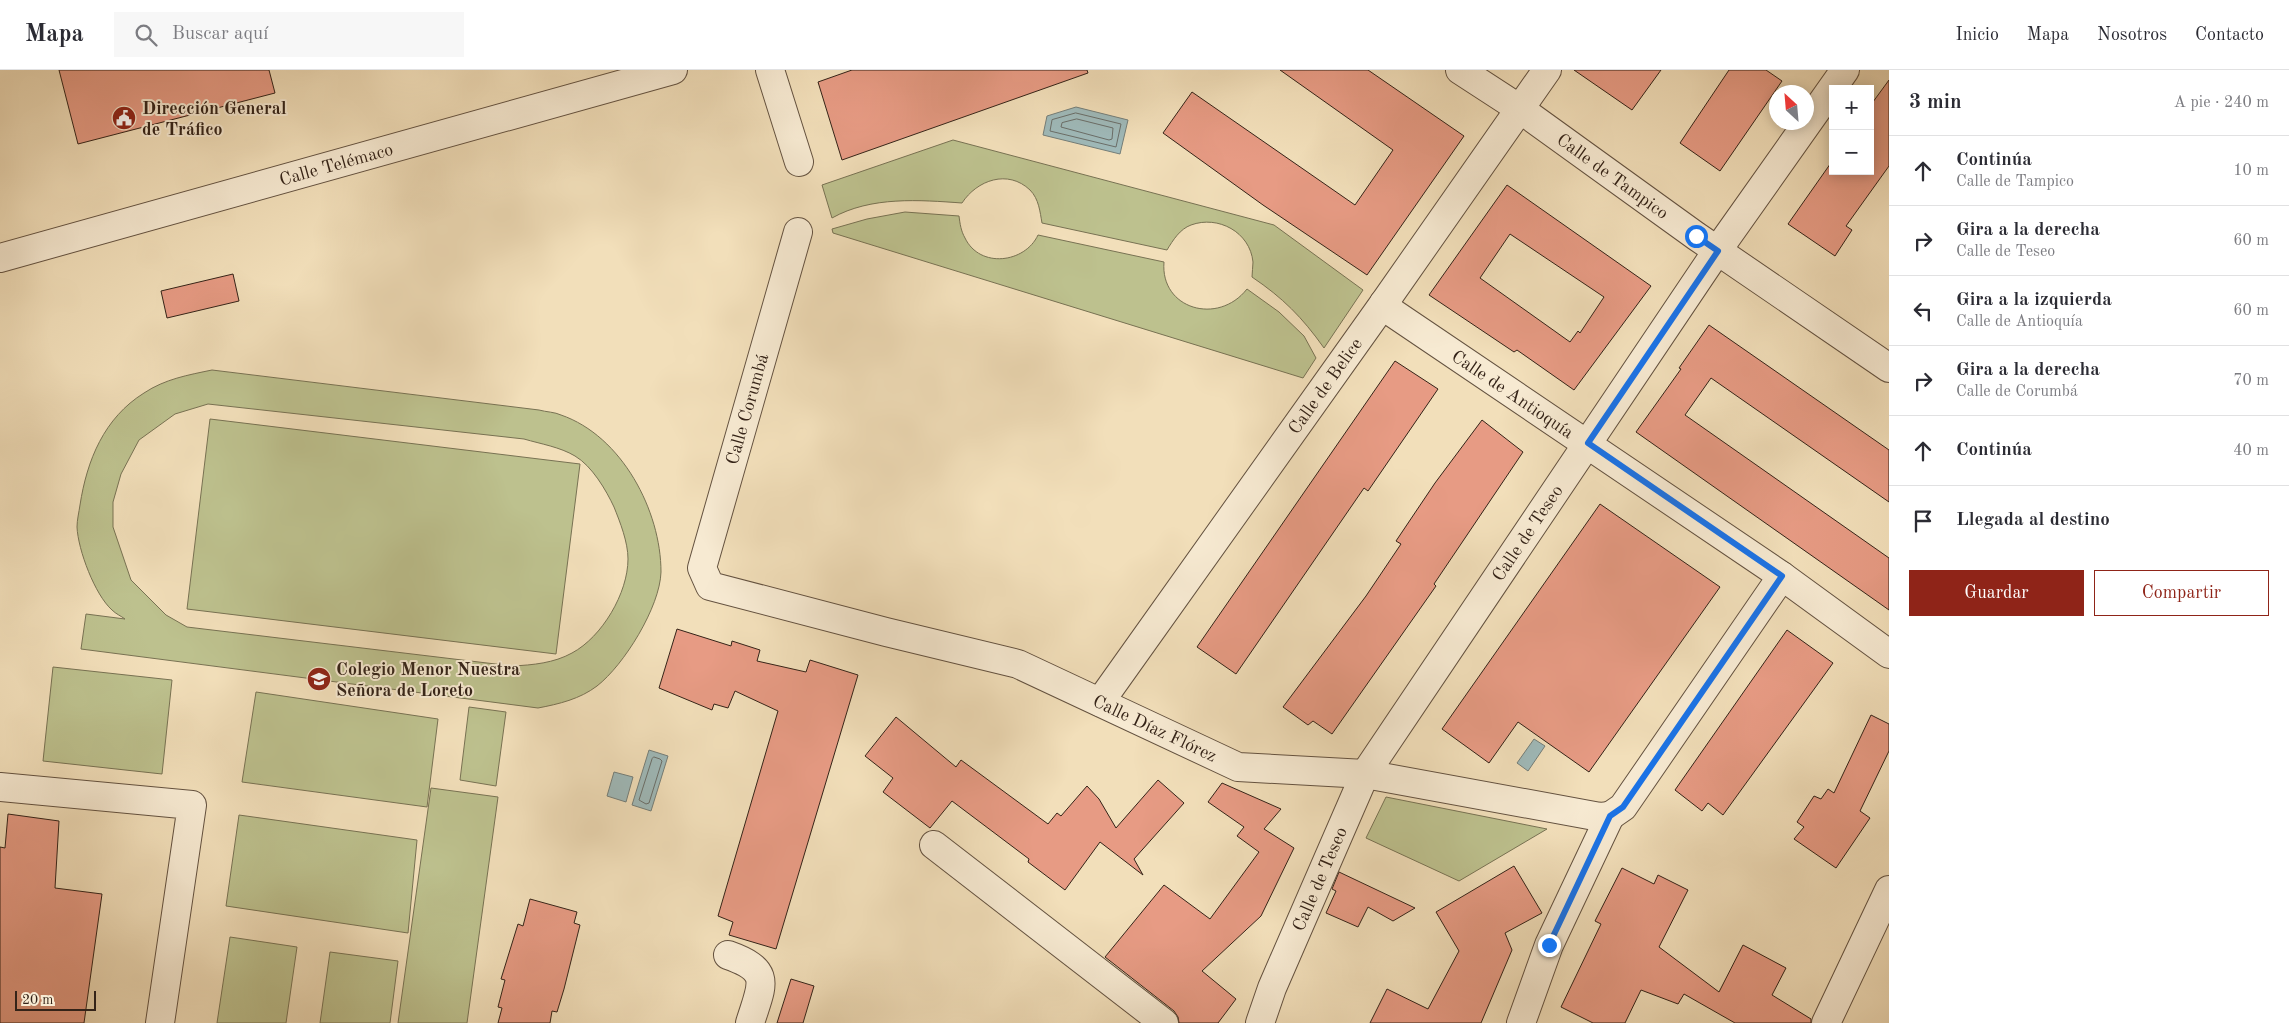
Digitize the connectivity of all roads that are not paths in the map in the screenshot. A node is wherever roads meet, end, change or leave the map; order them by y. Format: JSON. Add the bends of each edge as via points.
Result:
{"nodes":[{"id":1,"x":673,"y":70,"type":"edge"},
{"id":2,"x":770,"y":70,"type":"edge"},
{"id":3,"x":1460,"y":70,"type":"edge"},
{"id":4,"x":1547,"y":70,"type":"edge"},
{"id":5,"x":1845,"y":70,"type":"edge"},
{"id":6,"x":1520,"y":109,"type":"junction"},
{"id":7,"x":799,"y":162,"type":"dead end"},
{"id":8,"x":798,"y":232,"type":"dead end"},
{"id":9,"x":1718,"y":251,"type":"junction"},
{"id":10,"x":0,"y":258,"type":"edge"},
{"id":11,"x":1384,"y":303,"type":"junction"},
{"id":12,"x":1889,"y":368,"type":"edge"},
{"id":13,"x":1588,"y":443,"type":"junction"},
{"id":14,"x":1782,"y":576,"type":"junction"},
{"id":15,"x":710,"y":586,"type":"joint"},
{"id":16,"x":1889,"y":654,"type":"edge"},
{"id":17,"x":1100,"y":702,"type":"junction"},
{"id":18,"x":1365,"y":774,"type":"junction"},
{"id":19,"x":0,"y":787,"type":"edge"},
{"id":20,"x":1610,"y":816,"type":"junction"},
{"id":21,"x":934,"y":844,"type":"dead end"},
{"id":22,"x":1889,"y":890,"type":"edge"},
{"id":23,"x":728,"y":955,"type":"dead end"},
{"id":24,"x":160,"y":1023,"type":"edge"},
{"id":25,"x":750,"y":1023,"type":"edge"},
{"id":26,"x":1164,"y":1023,"type":"edge"},
{"id":27,"x":1260,"y":1023,"type":"edge"},
{"id":28,"x":1522,"y":1023,"type":"edge"},
{"id":29,"x":1826,"y":1023,"type":"edge"}],
"edges":[{"from":1,"to":10,"type":"street","name":"Calle Telémaco"},
{"from":2,"to":7,"type":"street"},
{"from":3,"to":6,"type":"street","name":"Calle de Tampico"},
{"from":4,"to":6,"type":"street","name":"Calle de Belice"},
{"from":5,"to":9,"type":"street","name":"Calle de Teseo"},
{"from":6,"to":9,"type":"street","name":"Calle de Tampico"},
{"from":6,"to":11,"type":"street","name":"Calle de Belice"},
{"from":8,"to":15,"type":"street","name":"Calle Corumbá","via":[[702,568]]},
{"from":9,"to":12,"type":"street","name":"Calle de Tampico"},
{"from":9,"to":13,"type":"street","name":"Calle de Teseo"},
{"from":11,"to":13,"type":"street","name":"Calle de Antioquía","via":[[1393,313]]},
{"from":11,"to":17,"type":"street","name":"Calle de Belice"},
{"from":13,"to":14,"type":"street","name":"Calle de Antioquía"},
{"from":13,"to":18,"type":"street","name":"Calle de Teseo"},
{"from":14,"to":16,"type":"street","name":"Calle de Antioquía"},
{"from":14,"to":20,"type":"street","via":[[1623,807]]},
{"from":15,"to":17,"type":"street","name":"Calle Díaz Flórez","via":[[1018,664]]},
{"from":17,"to":18,"type":"street","name":"Calle Díaz Flórez","via":[[1238,767]]},
{"from":18,"to":20,"type":"street","name":"Calle Díaz Flórez","via":[[1600,817]]},
{"from":18,"to":27,"type":"street","name":"Calle de Teseo","via":[[1272,988]]},
{"from":19,"to":24,"type":"street","via":[[192,805]]},
{"from":20,"to":28,"type":"street","via":[[1549,945]]},
{"from":21,"to":26,"type":"street"},
{"from":22,"to":29,"type":"street"},
{"from":23,"to":25,"type":"street","via":[[756,968],[760,978],[759,995]]}]}
